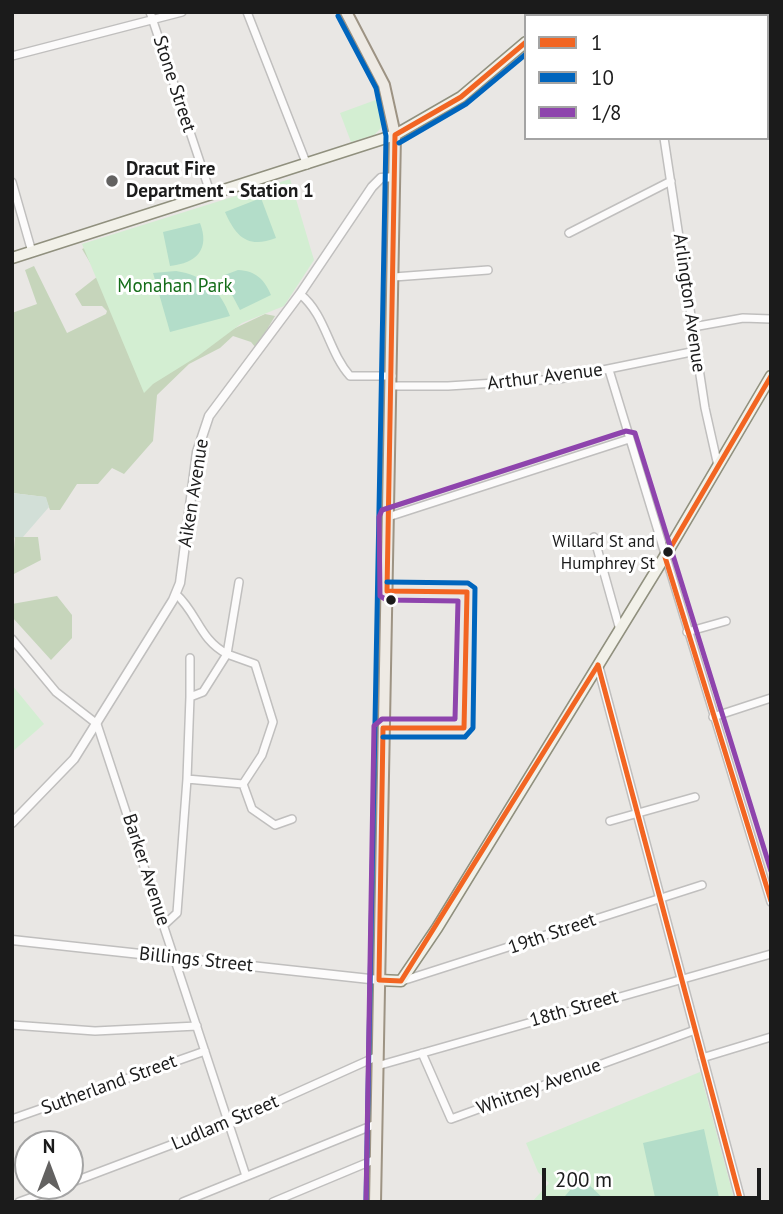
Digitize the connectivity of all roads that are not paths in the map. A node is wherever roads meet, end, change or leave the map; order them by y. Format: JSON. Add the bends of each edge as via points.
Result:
{"nodes":[{"id":1,"x":182,"y":12,"type":"edge"},
{"id":2,"x":247,"y":12,"type":"edge"},
{"id":3,"x":346,"y":12,"type":"edge"},
{"id":4,"x":152,"y":16,"type":"edge"},
{"id":5,"x":524,"y":44,"type":"edge"},
{"id":6,"x":12,"y":56,"type":"edge"},
{"id":7,"x":395,"y":135,"type":"junction"},
{"id":8,"x":664,"y":140,"type":"edge"},
{"id":9,"x":307,"y":166,"type":"junction"},
{"id":10,"x":395,"y":177,"type":"junction"},
{"id":11,"x":671,"y":181,"type":"junction"},
{"id":12,"x":12,"y":182,"type":"edge"},
{"id":13,"x":211,"y":195,"type":"junction"},
{"id":14,"x":569,"y":233,"type":"dead end"},
{"id":15,"x":32,"y":252,"type":"junction"},
{"id":16,"x":12,"y":258,"type":"edge"},
{"id":17,"x":488,"y":270,"type":"dead end"},
{"id":18,"x":394,"y":277,"type":"junction"},
{"id":19,"x":300,"y":294,"type":"junction"},
{"id":20,"x":771,"y":319,"type":"edge"},
{"id":21,"x":693,"y":327,"type":"junction"},
{"id":22,"x":696,"y":351,"type":"junction"},
{"id":23,"x":609,"y":370,"type":"junction"},
{"id":24,"x":771,"y":376,"type":"edge"},
{"id":25,"x":392,"y":381,"type":"junction"},
{"id":26,"x":629,"y":439,"type":"junction"},
{"id":27,"x":718,"y":466,"type":"junction"},
{"id":28,"x":388,"y":517,"type":"junction"},
{"id":29,"x":594,"y":537,"type":"dead end"},
{"id":30,"x":665,"y":557,"type":"junction"},
{"id":31,"x":239,"y":582,"type":"dead end"},
{"id":32,"x":176,"y":594,"type":"junction"},
{"id":33,"x":726,"y":621,"type":"dead end"},
{"id":34,"x":620,"y":630,"type":"junction"},
{"id":35,"x":687,"y":632,"type":"junction"},
{"id":36,"x":12,"y":639,"type":"edge"},
{"id":37,"x":227,"y":654,"type":"junction"},
{"id":38,"x":190,"y":659,"type":"dead end"},
{"id":39,"x":598,"y":665,"type":"junction"},
{"id":40,"x":190,"y":697,"type":"junction"},
{"id":41,"x":771,"y":698,"type":"edge"},
{"id":42,"x":713,"y":717,"type":"junction"},
{"id":43,"x":97,"y":724,"type":"junction"},
{"id":44,"x":187,"y":779,"type":"junction"},
{"id":45,"x":243,"y":784,"type":"junction"},
{"id":46,"x":695,"y":797,"type":"dead end"},
{"id":47,"x":638,"y":813,"type":"junction"},
{"id":48,"x":292,"y":819,"type":"dead end"},
{"id":49,"x":610,"y":821,"type":"dead end"},
{"id":50,"x":12,"y":823,"type":"edge"},
{"id":51,"x":771,"y":867,"type":"edge"},
{"id":52,"x":762,"y":870,"type":"junction"},
{"id":53,"x":702,"y":885,"type":"dead end"},
{"id":54,"x":660,"y":897,"type":"junction"},
{"id":55,"x":771,"y":902,"type":"edge"},
{"id":56,"x":164,"y":925,"type":"junction"},
{"id":57,"x":12,"y":940,"type":"edge"},
{"id":58,"x":771,"y":954,"type":"edge"},
{"id":59,"x":174,"y":957,"type":"junction"},
{"id":60,"x":681,"y":978,"type":"junction"},
{"id":61,"x":379,"y":980,"type":"junction"},
{"id":62,"x":401,"y":981,"type":"junction"},
{"id":63,"x":12,"y":1025,"type":"edge"},
{"id":64,"x":197,"y":1026,"type":"junction"},
{"id":65,"x":695,"y":1030,"type":"junction"},
{"id":66,"x":771,"y":1037,"type":"edge"},
{"id":67,"x":205,"y":1051,"type":"junction"},
{"id":68,"x":422,"y":1053,"type":"junction"},
{"id":69,"x":702,"y":1058,"type":"junction"},
{"id":70,"x":377,"y":1061,"type":"junction"},
{"id":71,"x":12,"y":1119,"type":"edge"},
{"id":72,"x":229,"y":1123,"type":"junction"},
{"id":73,"x":376,"y":1124,"type":"junction"},
{"id":74,"x":376,"y":1159,"type":"junction"},
{"id":75,"x":246,"y":1176,"type":"junction"},
{"id":76,"x":84,"y":1178,"type":"edge"},
{"id":77,"x":183,"y":1202,"type":"edge"},
{"id":78,"x":273,"y":1202,"type":"edge"},
{"id":79,"x":375,"y":1202,"type":"edge"},
{"id":80,"x":741,"y":1202,"type":"edge"}],
"edges":[{"from":1,"to":4,"type":"street"},
{"from":2,"to":9,"type":"street"},
{"from":3,"to":7,"type":"main road","via":[[384,85]]},
{"from":4,"to":6,"type":"street"},
{"from":4,"to":13,"type":"street","name":"Stone Street"},
{"from":5,"to":7,"type":"main road","via":[[461,97]]},
{"from":7,"to":9,"type":"main road"},
{"from":7,"to":10,"type":"main road"},
{"from":8,"to":11,"type":"street","name":"Arlington Avenue"},
{"from":9,"to":13,"type":"main road"},
{"from":10,"to":18,"type":"main road"},
{"from":10,"to":19,"type":"street","name":"Aiken Avenue","via":[[381,178],[372,187]]},
{"from":11,"to":14,"type":"street"},
{"from":11,"to":21,"type":"street","name":"Arlington Avenue"},
{"from":12,"to":15,"type":"street"},
{"from":13,"to":15,"type":"main road"},
{"from":15,"to":16,"type":"main road"},
{"from":17,"to":18,"type":"street"},
{"from":18,"to":25,"type":"main road"},
{"from":19,"to":25,"type":"street","name":"Arthur Avenue","via":[[313,305],[350,376]]},
{"from":19,"to":32,"type":"street","name":"Aiken Avenue","via":[[209,416],[197,452]]},
{"from":20,"to":21,"type":"street","via":[[743,318]]},
{"from":21,"to":22,"type":"street","name":"Arlington Avenue"},
{"from":22,"to":23,"type":"street","name":"Arthur Avenue"},
{"from":22,"to":27,"type":"street","name":"Arlington Avenue"},
{"from":23,"to":25,"type":"street","name":"Arthur Avenue","via":[[498,384]]},
{"from":23,"to":26,"type":"street"},
{"from":24,"to":27,"type":"main road"},
{"from":25,"to":28,"type":"main road"},
{"from":26,"to":28,"type":"street"},
{"from":26,"to":30,"type":"street"},
{"from":27,"to":30,"type":"main road"},
{"from":28,"to":61,"type":"main road"},
{"from":29,"to":34,"type":"street"},
{"from":30,"to":34,"type":"main road"},
{"from":30,"to":35,"type":"street"},
{"from":31,"to":37,"type":"street"},
{"from":32,"to":37,"type":"street","via":[[186,603],[209,645]]},
{"from":32,"to":43,"type":"street","name":"Aiken Avenue"},
{"from":33,"to":35,"type":"street"},
{"from":34,"to":39,"type":"main road"},
{"from":35,"to":42,"type":"street"},
{"from":36,"to":43,"type":"street","via":[[56,692]]},
{"from":37,"to":40,"type":"street","via":[[203,692]]},
{"from":37,"to":45,"type":"street","via":[[255,664],[273,722],[262,755]]},
{"from":38,"to":40,"type":"street"},
{"from":39,"to":47,"type":"street"},
{"from":39,"to":62,"type":"main road"},
{"from":40,"to":44,"type":"street"},
{"from":41,"to":42,"type":"street"},
{"from":42,"to":52,"type":"street"},
{"from":43,"to":50,"type":"street","name":"Aiken Avenue","via":[[74,758]]},
{"from":43,"to":56,"type":"street","name":"Barker Avenue"},
{"from":44,"to":45,"type":"street"},
{"from":44,"to":56,"type":"street","via":[[177,913]]},
{"from":45,"to":48,"type":"street","via":[[253,809],[275,825]]},
{"from":46,"to":47,"type":"street"},
{"from":47,"to":49,"type":"street"},
{"from":47,"to":54,"type":"street"},
{"from":51,"to":52,"type":"street"},
{"from":52,"to":55,"type":"street"},
{"from":53,"to":54,"type":"street","name":"19th Street"},
{"from":54,"to":60,"type":"street"},
{"from":54,"to":62,"type":"street","name":"19th Street"},
{"from":56,"to":59,"type":"street","name":"Barker Avenue"},
{"from":57,"to":59,"type":"street","name":"Billings Street"},
{"from":58,"to":60,"type":"street","name":"18th Street"},
{"from":59,"to":61,"type":"street","name":"Billings Street"},
{"from":59,"to":64,"type":"street","name":"Barker Avenue"},
{"from":60,"to":65,"type":"street"},
{"from":60,"to":68,"type":"street","name":"18th Street"},
{"from":61,"to":62,"type":"main road"},
{"from":61,"to":70,"type":"main road"},
{"from":63,"to":64,"type":"street","via":[[95,1031]]},
{"from":64,"to":67,"type":"street","name":"Barker Avenue"},
{"from":65,"to":68,"type":"street","name":"Whitney Avenue","via":[[451,1119]]},
{"from":65,"to":69,"type":"street"},
{"from":66,"to":69,"type":"street"},
{"from":67,"to":71,"type":"street","name":"Sutherland Street"},
{"from":67,"to":72,"type":"street","name":"Barker Avenue"},
{"from":68,"to":70,"type":"street","name":"18th Street"},
{"from":69,"to":80,"type":"street"},
{"from":70,"to":72,"type":"street","name":"Ludlam Street"},
{"from":70,"to":73,"type":"main road"},
{"from":72,"to":75,"type":"street","name":"Barker Avenue"},
{"from":72,"to":76,"type":"street","name":"Ludlam Street"},
{"from":73,"to":74,"type":"main road"},
{"from":73,"to":75,"type":"street"},
{"from":74,"to":78,"type":"street"},
{"from":74,"to":79,"type":"main road"},
{"from":75,"to":77,"type":"street"}]}
